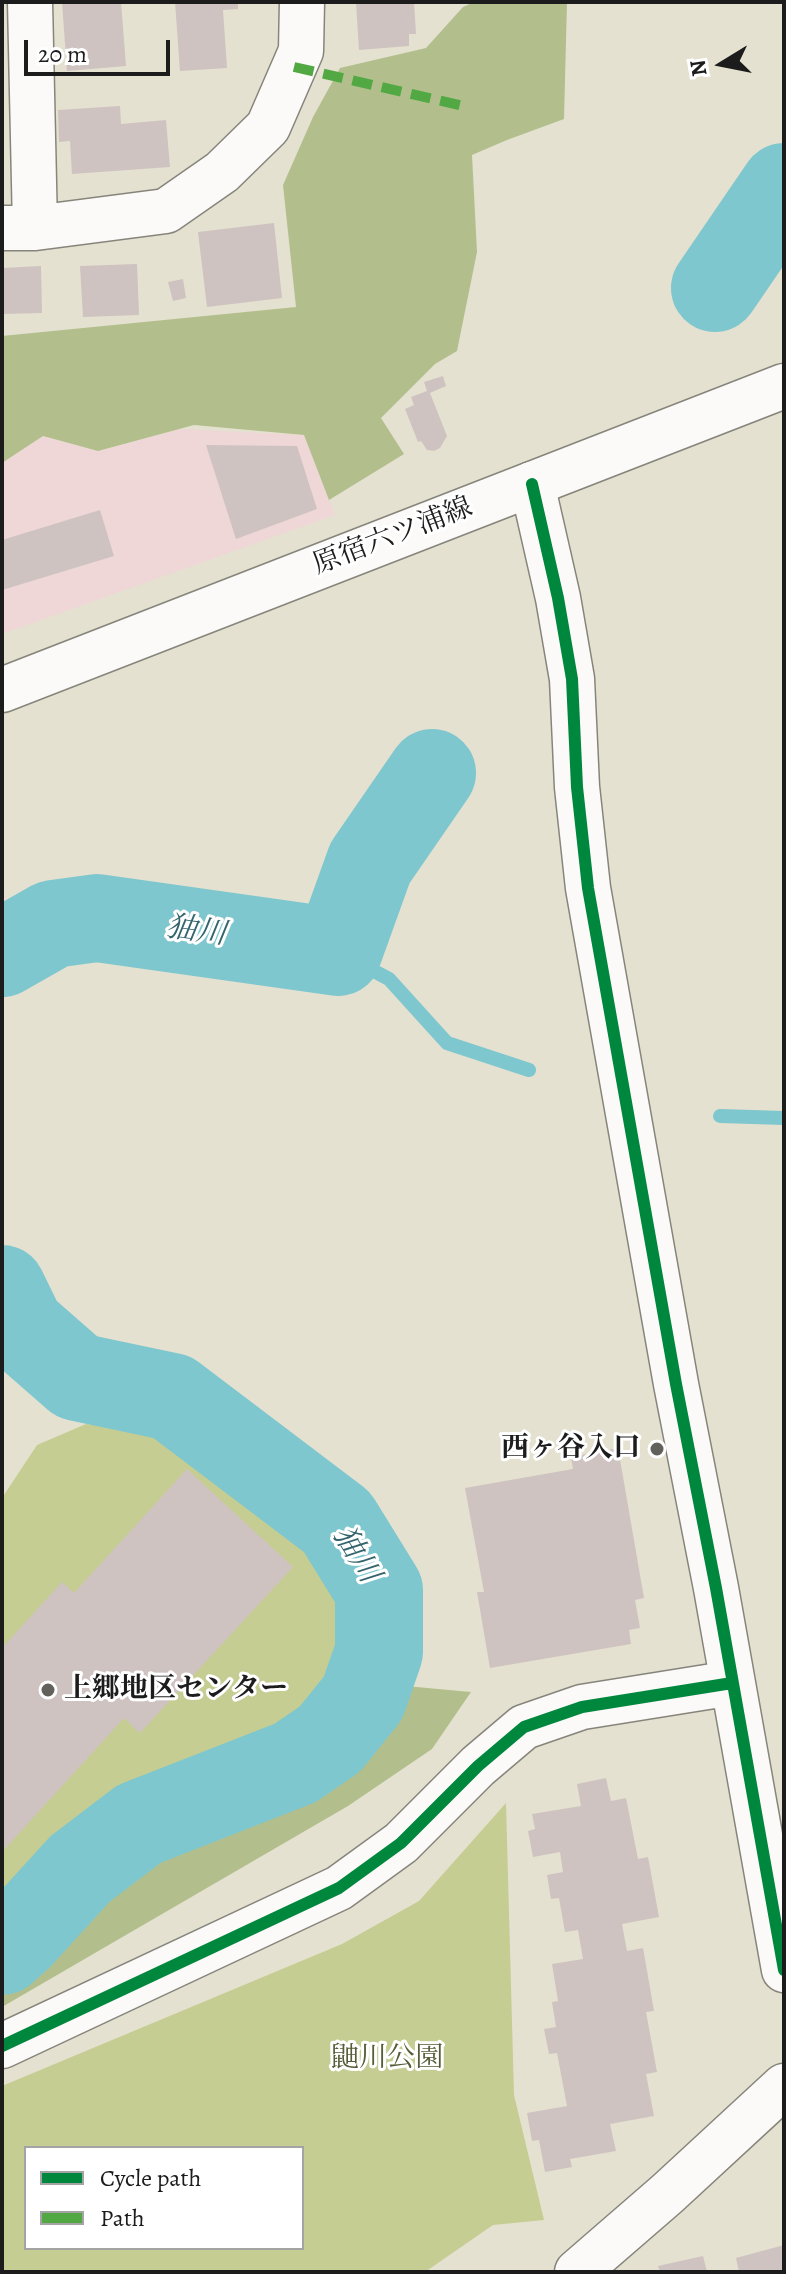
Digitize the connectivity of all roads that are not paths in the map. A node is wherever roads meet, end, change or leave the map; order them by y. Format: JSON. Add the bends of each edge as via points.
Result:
{"nodes":[{"id":1,"x":30,"y":2,"type":"edge"},
{"id":2,"x":302,"y":2,"type":"edge"},
{"id":3,"x":18,"y":228,"type":"edge"},
{"id":4,"x":784,"y":386,"type":"edge"},
{"id":5,"x":532,"y":484,"type":"junction"},
{"id":6,"x":2,"y":690,"type":"edge"},
{"id":7,"x":732,"y":1683,"type":"junction"},
{"id":8,"x":784,"y":1970,"type":"edge"},
{"id":9,"x":2,"y":2046,"type":"edge"},
{"id":10,"x":784,"y":2086,"type":"edge"},
{"id":11,"x":601,"y":2263,"type":"edge"}],
"edges":[{"from":1,"to":3,"type":"street"},
{"from":2,"to":3,"type":"street","via":[[301,51],[268,127],[222,172],[166,211]]},
{"from":4,"to":5,"type":"street","name":"原宿六ツ浦線"},
{"from":5,"to":6,"type":"street","name":"原宿六ツ浦線"},
{"from":5,"to":7,"type":"street","via":[[572,679],[588,888]]},
{"from":7,"to":8,"type":"street"},
{"from":7,"to":9,"type":"street","via":[[582,1707],[524,1727],[401,1843],[339,1888]]},
{"from":10,"to":11,"type":"street"}]}
